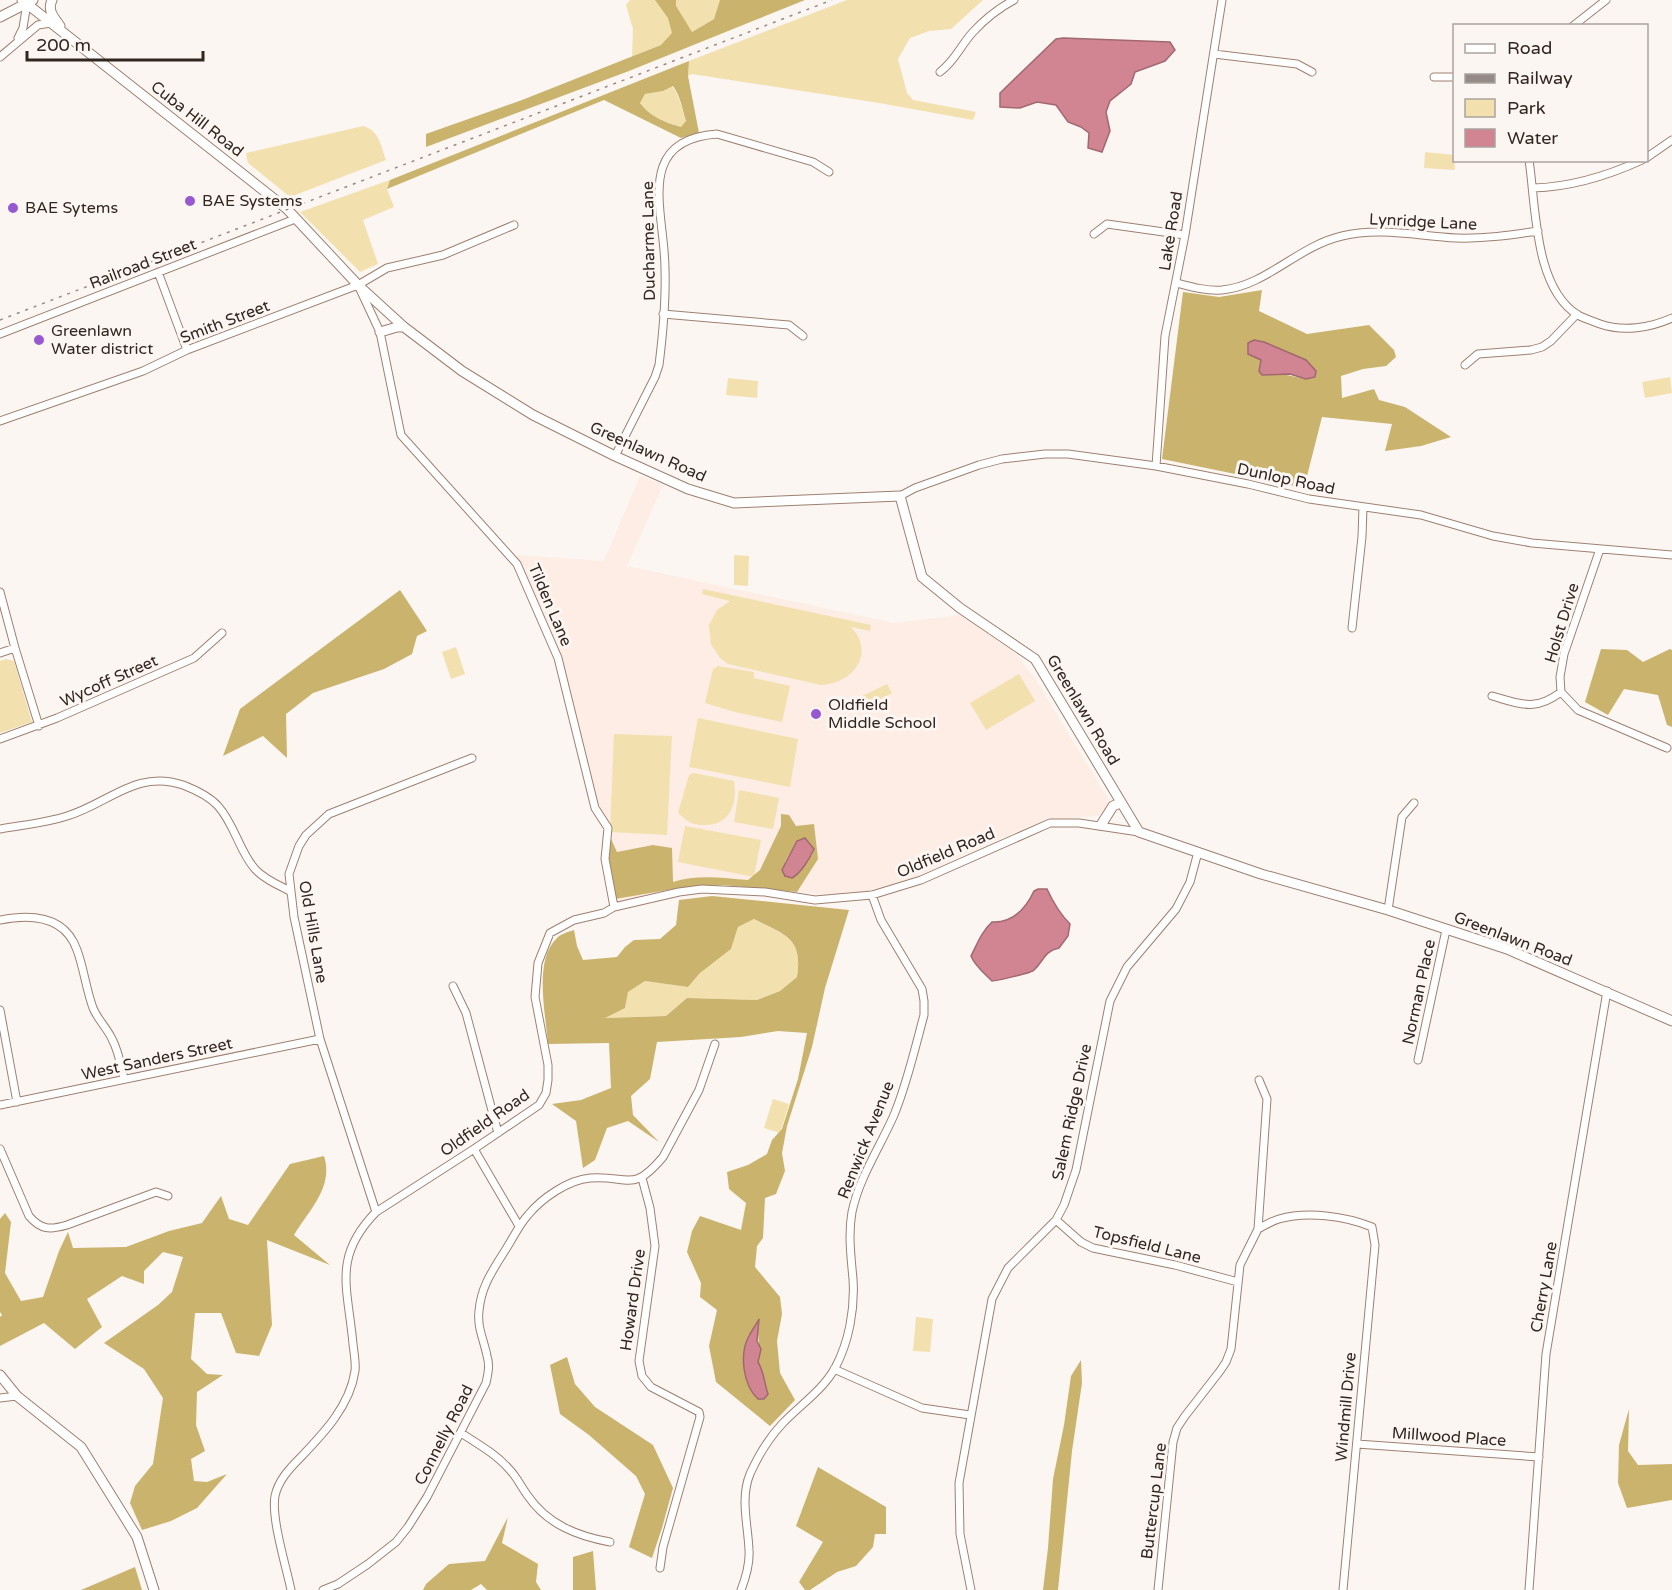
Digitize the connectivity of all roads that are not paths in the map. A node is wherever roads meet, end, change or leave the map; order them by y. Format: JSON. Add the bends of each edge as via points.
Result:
{"nodes":[{"id":1,"x":52,"y":0,"type":"edge"},
{"id":2,"x":1014,"y":0,"type":"edge"},
{"id":3,"x":1222,"y":0,"type":"edge"},
{"id":4,"x":1606,"y":0,"type":"edge"},
{"id":5,"x":27,"y":1,"type":"edge"},
{"id":6,"x":0,"y":17,"type":"edge"},
{"id":7,"x":52,"y":24,"type":"junction"},
{"id":8,"x":1576,"y":24,"type":"edge"},
{"id":9,"x":64,"y":33,"type":"junction"},
{"id":10,"x":13,"y":45,"type":"junction"},
{"id":11,"x":1214,"y":54,"type":"junction"},
{"id":12,"x":0,"y":57,"type":"edge"},
{"id":13,"x":939,"y":72,"type":"dead end"},
{"id":14,"x":1312,"y":72,"type":"dead end"},
{"id":15,"x":1434,"y":77,"type":"dead end"},
{"id":16,"x":1453,"y":77,"type":"edge"},
{"id":17,"x":1672,"y":140,"type":"edge"},
{"id":18,"x":1648,"y":157,"type":"edge"},
{"id":19,"x":1529,"y":162,"type":"edge"},
{"id":20,"x":1637,"y":162,"type":"edge"},
{"id":21,"x":829,"y":171,"type":"dead end"},
{"id":22,"x":1533,"y":188,"type":"junction"},
{"id":23,"x":295,"y":219,"type":"junction"},
{"id":24,"x":514,"y":225,"type":"dead end"},
{"id":25,"x":1538,"y":231,"type":"junction"},
{"id":26,"x":1094,"y":234,"type":"dead end"},
{"id":27,"x":1185,"y":234,"type":"junction"},
{"id":28,"x":158,"y":272,"type":"junction"},
{"id":29,"x":1177,"y":283,"type":"junction"},
{"id":30,"x":358,"y":285,"type":"junction"},
{"id":31,"x":663,"y":314,"type":"junction"},
{"id":32,"x":1577,"y":314,"type":"junction"},
{"id":33,"x":1672,"y":318,"type":"edge"},
{"id":34,"x":404,"y":327,"type":"junction"},
{"id":35,"x":380,"y":332,"type":"junction"},
{"id":36,"x":0,"y":334,"type":"edge"},
{"id":37,"x":804,"y":336,"type":"dead end"},
{"id":38,"x":187,"y":350,"type":"junction"},
{"id":39,"x":1465,"y":364,"type":"dead end"},
{"id":40,"x":0,"y":421,"type":"edge"},
{"id":41,"x":615,"y":456,"type":"junction"},
{"id":42,"x":1156,"y":466,"type":"junction"},
{"id":43,"x":900,"y":496,"type":"junction"},
{"id":44,"x":1363,"y":507,"type":"junction"},
{"id":45,"x":1600,"y":549,"type":"junction"},
{"id":46,"x":1672,"y":555,"type":"edge"},
{"id":47,"x":0,"y":592,"type":"edge"},
{"id":48,"x":1352,"y":628,"type":"dead end"},
{"id":49,"x":222,"y":633,"type":"dead end"},
{"id":50,"x":15,"y":648,"type":"junction"},
{"id":51,"x":0,"y":653,"type":"edge"},
{"id":52,"x":1561,"y":692,"type":"junction"},
{"id":53,"x":1492,"y":696,"type":"dead end"},
{"id":54,"x":39,"y":726,"type":"junction"},
{"id":55,"x":0,"y":739,"type":"edge"},
{"id":56,"x":1667,"y":748,"type":"dead end"},
{"id":57,"x":472,"y":758,"type":"dead end"},
{"id":58,"x":1120,"y":803,"type":"junction"},
{"id":59,"x":1414,"y":803,"type":"dead end"},
{"id":60,"x":1101,"y":825,"type":"junction"},
{"id":61,"x":0,"y":829,"type":"edge"},
{"id":62,"x":1139,"y":832,"type":"junction"},
{"id":63,"x":1198,"y":852,"type":"junction"},
{"id":64,"x":290,"y":891,"type":"junction"},
{"id":65,"x":872,"y":895,"type":"junction"},
{"id":66,"x":614,"y":907,"type":"junction"},
{"id":67,"x":1388,"y":910,"type":"junction"},
{"id":68,"x":0,"y":920,"type":"edge"},
{"id":69,"x":1446,"y":930,"type":"junction"},
{"id":70,"x":453,"y":986,"type":"dead end"},
{"id":71,"x":1607,"y":992,"type":"junction"},
{"id":72,"x":0,"y":1010,"type":"edge"},
{"id":73,"x":1672,"y":1021,"type":"edge"},
{"id":74,"x":320,"y":1039,"type":"junction"},
{"id":75,"x":715,"y":1044,"type":"dead end"},
{"id":76,"x":1418,"y":1059,"type":"dead end"},
{"id":77,"x":124,"y":1079,"type":"junction"},
{"id":78,"x":1259,"y":1080,"type":"dead end"},
{"id":79,"x":17,"y":1102,"type":"junction"},
{"id":80,"x":0,"y":1105,"type":"edge"},
{"id":81,"x":498,"y":1132,"type":"junction"},
{"id":82,"x":0,"y":1149,"type":"edge"},
{"id":83,"x":474,"y":1149,"type":"junction"},
{"id":84,"x":642,"y":1178,"type":"junction"},
{"id":85,"x":168,"y":1196,"type":"dead end"},
{"id":86,"x":376,"y":1212,"type":"junction"},
{"id":87,"x":1056,"y":1220,"type":"junction"},
{"id":88,"x":519,"y":1226,"type":"junction"},
{"id":89,"x":1258,"y":1229,"type":"junction"},
{"id":90,"x":1238,"y":1282,"type":"junction"},
{"id":91,"x":834,"y":1369,"type":"junction"},
{"id":92,"x":0,"y":1375,"type":"edge"},
{"id":93,"x":17,"y":1396,"type":"junction"},
{"id":94,"x":0,"y":1398,"type":"edge"},
{"id":95,"x":970,"y":1415,"type":"junction"},
{"id":96,"x":461,"y":1433,"type":"junction"},
{"id":97,"x":1357,"y":1444,"type":"junction"},
{"id":98,"x":1539,"y":1456,"type":"junction"},
{"id":99,"x":610,"y":1542,"type":"dead end"},
{"id":100,"x":660,"y":1568,"type":"dead end"},
{"id":101,"x":340,"y":1587,"type":"edge"},
{"id":102,"x":154,"y":1590,"type":"edge"},
{"id":103,"x":291,"y":1590,"type":"edge"},
{"id":104,"x":323,"y":1590,"type":"edge"},
{"id":105,"x":741,"y":1590,"type":"edge"},
{"id":106,"x":971,"y":1590,"type":"edge"},
{"id":107,"x":1158,"y":1590,"type":"edge"},
{"id":108,"x":1343,"y":1590,"type":"edge"},
{"id":109,"x":1529,"y":1590,"type":"edge"}],
"edges":[{"from":1,"to":9,"type":"main road","via":[[51,14]]},
{"from":2,"to":13,"type":"street","via":[[973,31],[951,63]]},
{"from":3,"to":11,"type":"street","name":"Lake Road"},
{"from":4,"to":8,"type":"street"},
{"from":5,"to":6,"type":"main road"},
{"from":5,"to":7,"type":"main road","name":"Cuba Hill Road"},
{"from":5,"to":10,"type":"street","via":[[23,28]]},
{"from":7,"to":9,"type":"main road","name":"Cuba Hill Road"},
{"from":7,"to":10,"type":"street","via":[[38,25]]},
{"from":9,"to":23,"type":"main road","name":"Cuba Hill Road"},
{"from":10,"to":12,"type":"street"},
{"from":11,"to":14,"type":"street","via":[[1298,64]]},
{"from":11,"to":27,"type":"street","name":"Lake Road"},
{"from":15,"to":16,"type":"street"},
{"from":17,"to":18,"type":"street"},
{"from":19,"to":22,"type":"street"},
{"from":20,"to":22,"type":"street","via":[[1601,177]]},
{"from":21,"to":31,"type":"street","name":"Ducharme Lane","via":[[813,162],[717,134],[701,135],[674,149],[658,182],[666,267]]},
{"from":22,"to":25,"type":"street"},
{"from":23,"to":28,"type":"street","name":"Railroad Street"},
{"from":23,"to":30,"type":"main road","name":"Greenlawn Road"},
{"from":24,"to":30,"type":"street","name":"Smith Street","via":[[443,255],[387,268]]},
{"from":25,"to":29,"type":"street","name":"Lynridge Lane","via":[[1485,238],[1356,233],[1316,245],[1244,285],[1202,290]]},
{"from":25,"to":32,"type":"street","via":[[1553,286]]},
{"from":26,"to":27,"type":"street","via":[[1107,224]]},
{"from":27,"to":29,"type":"street","name":"Lake Road"},
{"from":28,"to":36,"type":"street","name":"Railroad Street"},
{"from":28,"to":38,"type":"street"},
{"from":29,"to":42,"type":"street","name":"Lake Road","via":[[1165,336]]},
{"from":30,"to":34,"type":"main road","name":"Greenlawn Road"},
{"from":30,"to":35,"type":"street","name":"Tilden Lane"},
{"from":30,"to":38,"type":"street","name":"Smith Street"},
{"from":31,"to":37,"type":"street","via":[[789,325]]},
{"from":31,"to":41,"type":"street","name":"Ducharme Lane","via":[[655,377]]},
{"from":32,"to":33,"type":"street","via":[[1619,328],[1648,326]]},
{"from":32,"to":39,"type":"street","via":[[1542,347],[1478,354]]},
{"from":34,"to":35,"type":"main road"},
{"from":34,"to":41,"type":"main road","name":"Greenlawn Road","via":[[497,394]]},
{"from":35,"to":66,"type":"street","name":"Tilden Lane","via":[[401,435],[517,564],[558,658],[595,808],[608,828],[605,859]]},
{"from":38,"to":40,"type":"street","name":"Smith Street","via":[[143,370]]},
{"from":41,"to":43,"type":"main road","name":"Greenlawn Road","via":[[688,489],[734,503]]},
{"from":42,"to":43,"type":"street","name":"Dunlop Road","via":[[1068,454],[1016,457],[979,465]]},
{"from":42,"to":44,"type":"street","name":"Dunlop Road"},
{"from":43,"to":58,"type":"main road","name":"Greenlawn Road","via":[[922,577],[1035,659]]},
{"from":44,"to":45,"type":"street","name":"Dunlop Road","via":[[1421,515],[1532,543]]},
{"from":44,"to":48,"type":"street"},
{"from":45,"to":46,"type":"street","name":"Dunlop Road"},
{"from":45,"to":52,"type":"street","name":"Holst Drive","via":[[1564,654]]},
{"from":47,"to":50,"type":"street"},
{"from":49,"to":54,"type":"street","name":"Wycoff Street","via":[[194,658]]},
{"from":50,"to":51,"type":"street"},
{"from":50,"to":54,"type":"street"},
{"from":52,"to":53,"type":"street","via":[[1533,705]]},
{"from":52,"to":56,"type":"street","via":[[1578,711]]},
{"from":54,"to":55,"type":"street","name":"Wycoff Street"},
{"from":57,"to":64,"type":"street","name":"Old Hills Lane","via":[[329,814],[299,846],[289,874]]},
{"from":58,"to":60,"type":"main road","via":[[1113,806]]},
{"from":58,"to":62,"type":"main road","name":"Greenlawn Road"},
{"from":59,"to":67,"type":"street","via":[[1402,817]]},
{"from":60,"to":62,"type":"street","name":"Oldfield Road"},
{"from":60,"to":65,"type":"street","name":"Oldfield Road","via":[[1050,823],[921,880]]},
{"from":61,"to":64,"type":"street","via":[[68,816],[130,786],[176,783],[200,793],[218,807],[255,868]]},
{"from":62,"to":63,"type":"main road","name":"Greenlawn Road"},
{"from":63,"to":67,"type":"main road","name":"Greenlawn Road"},
{"from":63,"to":87,"type":"street","name":"Salem Ridge Drive","via":[[1190,882],[1176,909],[1127,967],[1110,1001],[1076,1170]]},
{"from":64,"to":74,"type":"street","name":"Old Hills Lane"},
{"from":65,"to":66,"type":"street","name":"Oldfield Road","via":[[815,900],[765,892],[702,889]]},
{"from":65,"to":91,"type":"street","name":"Renwick Avenue","via":[[881,920],[922,989],[924,1015],[894,1114],[853,1209],[849,1231],[853,1305]]},
{"from":66,"to":81,"type":"street","name":"Oldfield Road","via":[[574,920],[550,933],[538,963],[534,997],[548,1065],[546,1093],[539,1105]]},
{"from":67,"to":69,"type":"main road","name":"Greenlawn Road"},
{"from":68,"to":77,"type":"street","via":[[36,917],[61,927],[70,936],[93,1007],[117,1049]]},
{"from":69,"to":71,"type":"main road","name":"Greenlawn Road","via":[[1507,950]]},
{"from":69,"to":76,"type":"street","name":"Norman Place"},
{"from":70,"to":81,"type":"street","via":[[466,1013]]},
{"from":71,"to":73,"type":"main road","name":"Greenlawn Road"},
{"from":71,"to":98,"type":"street","name":"Cherry Lane","via":[[1546,1354]]},
{"from":72,"to":79,"type":"street"},
{"from":74,"to":77,"type":"street","name":"West Sanders Street"},
{"from":74,"to":86,"type":"street","name":"Old Hills Lane"},
{"from":75,"to":84,"type":"street","via":[[699,1090],[663,1157]]},
{"from":77,"to":79,"type":"street","name":"West Sanders Street"},
{"from":78,"to":89,"type":"street","name":"Buttercup Lane","via":[[1268,1099]]},
{"from":79,"to":80,"type":"street","name":"West Sanders Street"},
{"from":81,"to":83,"type":"street","name":"Oldfield Road"},
{"from":82,"to":85,"type":"street","via":[[29,1216],[44,1228],[67,1225],[156,1192]]},
{"from":83,"to":86,"type":"street","name":"Oldfield Road"},
{"from":83,"to":88,"type":"street"},
{"from":84,"to":88,"type":"street","name":"Connelly Road","via":[[579,1180],[543,1201]]},
{"from":84,"to":100,"type":"street","name":"Howard Drive","via":[[655,1246],[639,1361],[642,1376],[651,1387],[699,1412],[700,1417]]},
{"from":86,"to":103,"type":"street","name":"Oldfield Road","via":[[362,1226],[347,1257],[346,1284],[356,1370],[350,1389],[332,1422],[288,1469],[275,1494],[274,1517]]},
{"from":87,"to":90,"type":"street","name":"Topsfield Lane","via":[[1093,1248]]},
{"from":87,"to":95,"type":"street","name":"Salem Ridge Drive","via":[[1008,1268],[992,1299]]},
{"from":88,"to":96,"type":"street","name":"Connelly Road","via":[[485,1282],[481,1296],[479,1328],[489,1370]]},
{"from":89,"to":90,"type":"street","name":"Buttercup Lane","via":[[1240,1265]]},
{"from":89,"to":97,"type":"street","name":"Windmill Drive","via":[[1276,1220],[1305,1215],[1372,1227],[1375,1245]]},
{"from":90,"to":107,"type":"street","name":"Buttercup Lane","via":[[1234,1333],[1226,1362],[1185,1416],[1173,1442]]},
{"from":91,"to":95,"type":"street","via":[[922,1408]]},
{"from":91,"to":105,"type":"street","name":"Renwick Avenue","via":[[782,1424],[750,1474],[745,1489],[749,1560]]},
{"from":92,"to":93,"type":"main road"},
{"from":93,"to":94,"type":"street"},
{"from":93,"to":102,"type":"main road","via":[[81,1448],[137,1537]]},
{"from":95,"to":106,"type":"street","name":"Salem Ridge Drive","via":[[958,1509]]},
{"from":96,"to":99,"type":"street","via":[[499,1459],[537,1508],[550,1518],[577,1535]]},
{"from":96,"to":101,"type":"street","name":"Connelly Road","via":[[408,1527]]},
{"from":97,"to":98,"type":"street","name":"Millwood Place"},
{"from":97,"to":108,"type":"street","name":"Windmill Drive"},
{"from":98,"to":109,"type":"street","name":"Cherry Lane"},
{"from":101,"to":104,"type":"street","name":"Connelly Road"}]}
